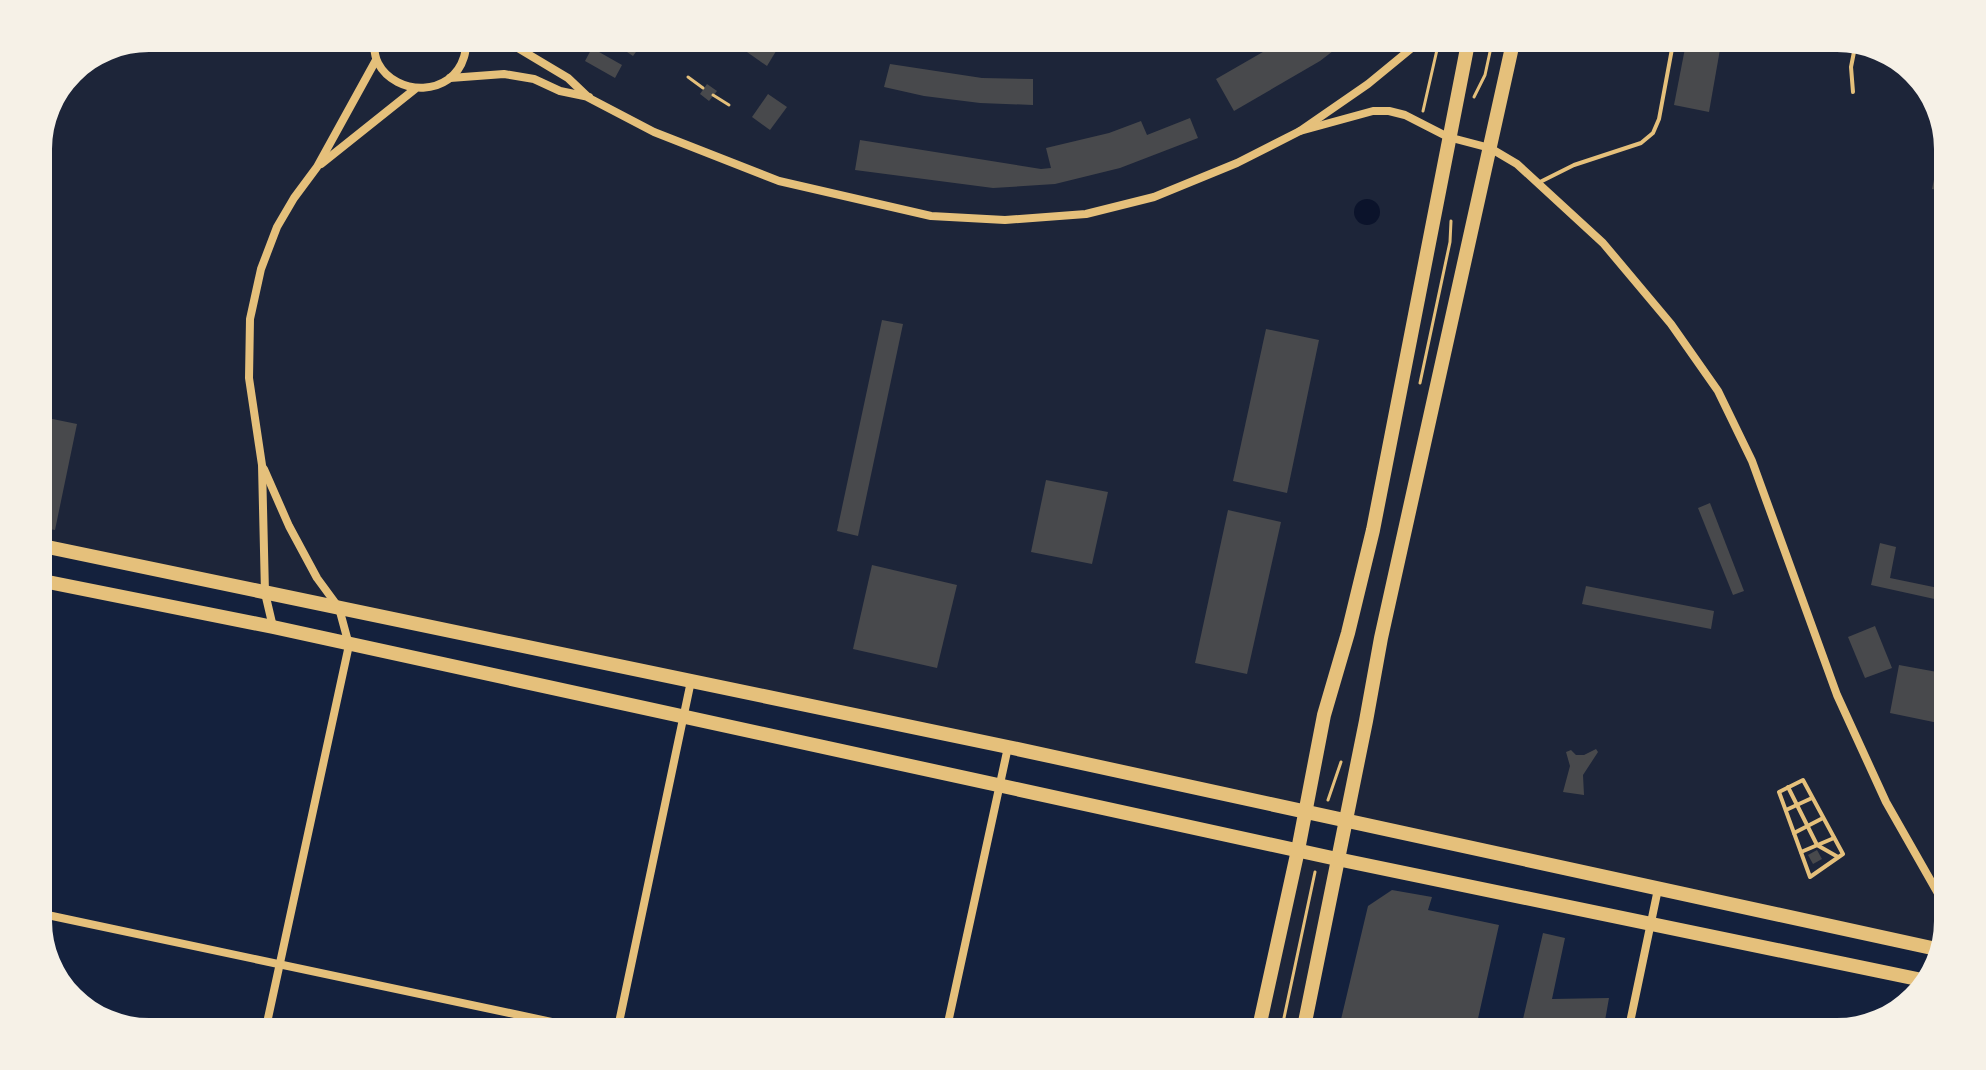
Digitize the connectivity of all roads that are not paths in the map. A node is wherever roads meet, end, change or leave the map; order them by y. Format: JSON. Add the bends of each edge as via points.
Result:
{"nodes":[{"id":1,"x":375,"y":52,"type":"edge"},
{"id":2,"x":465,"y":52,"type":"edge"},
{"id":3,"x":524,"y":52,"type":"edge"},
{"id":4,"x":1407,"y":52,"type":"edge"},
{"id":5,"x":1466,"y":52,"type":"edge"},
{"id":6,"x":1511,"y":52,"type":"edge"},
{"id":7,"x":1671,"y":52,"type":"edge"},
{"id":8,"x":1854,"y":54,"type":"edge"},
{"id":9,"x":376,"y":60,"type":"junction"},
{"id":10,"x":450,"y":78,"type":"junction"},
{"id":11,"x":415,"y":89,"type":"junction"},
{"id":12,"x":1853,"y":92,"type":"dead end"},
{"id":13,"x":589,"y":98,"type":"junction"},
{"id":14,"x":1300,"y":131,"type":"junction"},
{"id":15,"x":1448,"y":137,"type":"junction"},
{"id":16,"x":1490,"y":148,"type":"junction"},
{"id":17,"x":317,"y":167,"type":"junction"},
{"id":18,"x":1538,"y":183,"type":"junction"},
{"id":19,"x":262,"y":465,"type":"junction"},
{"id":20,"x":52,"y":548,"type":"edge"},
{"id":21,"x":52,"y":583,"type":"edge"},
{"id":22,"x":265,"y":593,"type":"junction"},
{"id":23,"x":339,"y":608,"type":"junction"},
{"id":24,"x":273,"y":627,"type":"junction"},
{"id":25,"x":349,"y":645,"type":"junction"},
{"id":26,"x":691,"y":680,"type":"junction"},
{"id":27,"x":684,"y":716,"type":"junction"},
{"id":28,"x":1008,"y":747,"type":"junction"},
{"id":29,"x":999,"y":785,"type":"junction"},
{"id":30,"x":1788,"y":787,"type":"junction"},
{"id":31,"x":1812,"y":798,"type":"junction"},
{"id":32,"x":1796,"y":805,"type":"junction"},
{"id":33,"x":1786,"y":810,"type":"junction"},
{"id":34,"x":1305,"y":812,"type":"junction"},
{"id":35,"x":1823,"y":818,"type":"junction"},
{"id":36,"x":1346,"y":821,"type":"junction"},
{"id":37,"x":1807,"y":826,"type":"junction"},
{"id":38,"x":1794,"y":833,"type":"junction"},
{"id":39,"x":1834,"y":838,"type":"junction"},
{"id":40,"x":1817,"y":845,"type":"junction"},
{"id":41,"x":1298,"y":850,"type":"junction"},
{"id":42,"x":1801,"y":852,"type":"junction"},
{"id":43,"x":1840,"y":856,"type":"junction"},
{"id":44,"x":1337,"y":859,"type":"junction"},
{"id":45,"x":1934,"y":886,"type":"edge"},
{"id":46,"x":1658,"y":889,"type":"junction"},
{"id":47,"x":52,"y":916,"type":"edge"},
{"id":48,"x":1652,"y":923,"type":"junction"},
{"id":49,"x":1930,"y":948,"type":"edge"},
{"id":50,"x":279,"y":964,"type":"junction"},
{"id":51,"x":1915,"y":978,"type":"edge"},
{"id":52,"x":268,"y":1018,"type":"edge"},
{"id":53,"x":533,"y":1018,"type":"edge"},
{"id":54,"x":620,"y":1018,"type":"edge"},
{"id":55,"x":949,"y":1018,"type":"edge"},
{"id":56,"x":1261,"y":1018,"type":"edge"},
{"id":57,"x":1306,"y":1018,"type":"edge"},
{"id":58,"x":1631,"y":1018,"type":"edge"}],
"edges":[{"from":1,"to":9,"type":"street"},
{"from":2,"to":10,"type":"street"},
{"from":3,"to":13,"type":"street","via":[[568,78]]},
{"from":4,"to":14,"type":"street"},
{"from":5,"to":15,"type":"main road"},
{"from":6,"to":16,"type":"main road"},
{"from":7,"to":18,"type":"lane","via":[[1653,133],[1641,143]]},
{"from":8,"to":12,"type":"lane"},
{"from":9,"to":11,"type":"street","via":[[385,74]]},
{"from":9,"to":17,"type":"street"},
{"from":10,"to":11,"type":"street"},
{"from":10,"to":13,"type":"street","via":[[504,74]]},
{"from":11,"to":17,"type":"street"},
{"from":13,"to":14,"type":"street","via":[[654,132],[779,181],[931,216],[1005,220],[1086,214],[1154,197]]},
{"from":14,"to":15,"type":"street","via":[[1389,111]]},
{"from":15,"to":16,"type":"street"},
{"from":15,"to":34,"type":"main road","via":[[1373,530],[1324,715]]},
{"from":16,"to":18,"type":"street"},
{"from":16,"to":36,"type":"main road","via":[[1381,638]]},
{"from":17,"to":19,"type":"street","via":[[277,227],[250,319],[249,378]]},
{"from":18,"to":45,"type":"street","via":[[1603,243],[1718,391],[1752,461],[1837,695],[1886,802]]},
{"from":19,"to":22,"type":"street"},
{"from":19,"to":23,"type":"street","via":[[310,565]]},
{"from":20,"to":22,"type":"main road"},
{"from":21,"to":24,"type":"main road"},
{"from":22,"to":23,"type":"main road"},
{"from":22,"to":24,"type":"street"},
{"from":23,"to":25,"type":"street"},
{"from":23,"to":26,"type":"main road"},
{"from":24,"to":25,"type":"main road"},
{"from":25,"to":27,"type":"main road"},
{"from":25,"to":50,"type":"street"},
{"from":26,"to":27,"type":"street"},
{"from":26,"to":28,"type":"main road"},
{"from":27,"to":29,"type":"main road"},
{"from":27,"to":54,"type":"street"},
{"from":28,"to":29,"type":"street"},
{"from":28,"to":34,"type":"main road"},
{"from":29,"to":41,"type":"main road"},
{"from":29,"to":55,"type":"street"},
{"from":30,"to":31,"type":"lane","via":[[1803,780]]},
{"from":30,"to":32,"type":"lane"},
{"from":30,"to":33,"type":"lane","via":[[1779,792]]},
{"from":31,"to":32,"type":"lane"},
{"from":31,"to":35,"type":"lane"},
{"from":32,"to":33,"type":"lane"},
{"from":32,"to":37,"type":"lane"},
{"from":33,"to":38,"type":"lane"},
{"from":34,"to":36,"type":"main road"},
{"from":34,"to":41,"type":"main road"},
{"from":35,"to":37,"type":"lane"},
{"from":35,"to":39,"type":"lane"},
{"from":36,"to":44,"type":"main road"},
{"from":36,"to":46,"type":"main road"},
{"from":37,"to":38,"type":"lane"},
{"from":37,"to":40,"type":"lane"},
{"from":38,"to":42,"type":"lane"},
{"from":39,"to":40,"type":"lane"},
{"from":39,"to":43,"type":"lane"},
{"from":40,"to":42,"type":"lane"},
{"from":40,"to":43,"type":"lane"},
{"from":41,"to":44,"type":"main road"},
{"from":41,"to":56,"type":"main road"},
{"from":42,"to":43,"type":"lane","via":[[1810,877]]},
{"from":44,"to":48,"type":"main road"},
{"from":44,"to":57,"type":"main road"},
{"from":46,"to":48,"type":"street"},
{"from":46,"to":49,"type":"main road"},
{"from":47,"to":50,"type":"street"},
{"from":48,"to":51,"type":"main road"},
{"from":48,"to":58,"type":"street"},
{"from":50,"to":52,"type":"street"},
{"from":50,"to":53,"type":"street"}]}
